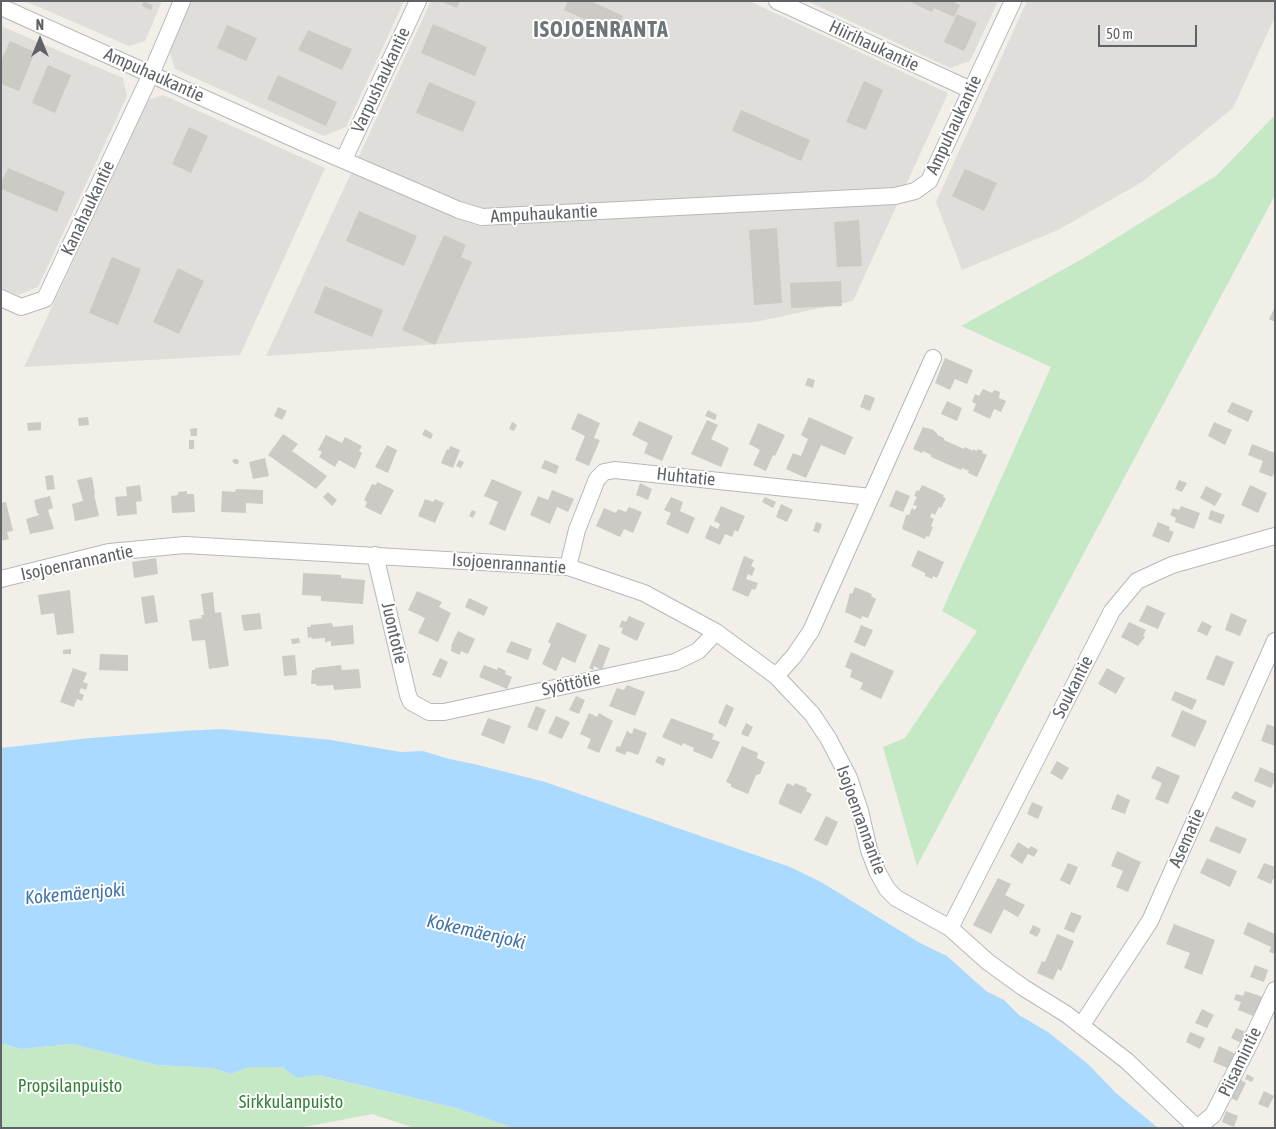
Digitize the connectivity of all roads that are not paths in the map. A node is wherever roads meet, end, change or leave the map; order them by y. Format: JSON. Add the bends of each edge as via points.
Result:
{"nodes":[{"id":1,"x":182,"y":1,"type":"edge"},
{"id":2,"x":418,"y":1,"type":"edge"},
{"id":3,"x":777,"y":1,"type":"edge"},
{"id":4,"x":1013,"y":1,"type":"edge"},
{"id":5,"x":1,"y":7,"type":"edge"},
{"id":6,"x":151,"y":74,"type":"junction"},
{"id":7,"x":971,"y":90,"type":"junction"},
{"id":8,"x":344,"y":159,"type":"junction"},
{"id":9,"x":1,"y":298,"type":"edge"},
{"id":10,"x":933,"y":358,"type":"dead end"},
{"id":11,"x":870,"y":497,"type":"junction"},
{"id":12,"x":1275,"y":536,"type":"edge"},
{"id":13,"x":375,"y":555,"type":"junction"},
{"id":14,"x":568,"y":567,"type":"junction"},
{"id":15,"x":1,"y":579,"type":"edge"},
{"id":16,"x":716,"y":632,"type":"junction"},
{"id":17,"x":1275,"y":641,"type":"edge"},
{"id":18,"x":776,"y":676,"type":"junction"},
{"id":19,"x":418,"y":707,"type":"joint"},
{"id":20,"x":950,"y":928,"type":"junction"},
{"id":21,"x":1275,"y":990,"type":"edge"},
{"id":22,"x":1081,"y":1026,"type":"junction"},
{"id":23,"x":1197,"y":1128,"type":"edge"}],
"edges":[{"from":1,"to":6,"type":"street","name":"Kanahaukantie"},
{"from":2,"to":8,"type":"street","name":"Varpushaukantie"},
{"from":3,"to":7,"type":"street","name":"Hiirihaukantie"},
{"from":4,"to":7,"type":"street","name":"Ampuhaukantie"},
{"from":5,"to":6,"type":"street","name":"Ampuhaukantie"},
{"from":6,"to":8,"type":"street","name":"Ampuhaukantie"},
{"from":6,"to":9,"type":"street","name":"Kanahaukantie","via":[[45,299],[21,307]]},
{"from":7,"to":8,"type":"street","name":"Ampuhaukantie","via":[[929,181],[915,191],[895,196],[482,217]]},
{"from":10,"to":11,"type":"street"},
{"from":11,"to":14,"type":"street","name":"Huhtatie","via":[[614,470],[604,472],[597,479],[577,530]]},
{"from":11,"to":18,"type":"street","via":[[811,631]]},
{"from":12,"to":20,"type":"street","name":"Soukantie","via":[[1172,565],[1137,581],[1112,610]]},
{"from":13,"to":14,"type":"street","name":"Isojoenrannantie"},
{"from":13,"to":15,"type":"street","name":"Isojoenrannantie","via":[[185,545],[108,552]]},
{"from":13,"to":19,"type":"street","name":"Juontotie","via":[[408,695]]},
{"from":14,"to":16,"type":"street","name":"Isojoenrannantie","via":[[644,593]]},
{"from":16,"to":18,"type":"street","name":"Isojoenrannantie"},
{"from":16,"to":19,"type":"street","name":"Syöttötie","via":[[698,652],[675,662],[444,712],[429,712]]},
{"from":17,"to":22,"type":"street","name":"Asematie","via":[[1150,920]]},
{"from":18,"to":20,"type":"street","name":"Isojoenrannantie","via":[[812,714],[849,778],[869,850],[887,889],[896,898]]},
{"from":20,"to":22,"type":"street","name":"Isojoenrannantie","via":[[988,962]]},
{"from":21,"to":23,"type":"street","name":"Piisamintie","via":[[1213,1115]]},
{"from":22,"to":23,"type":"street","name":"Isojoenrannantie","via":[[1127,1061]]}]}
